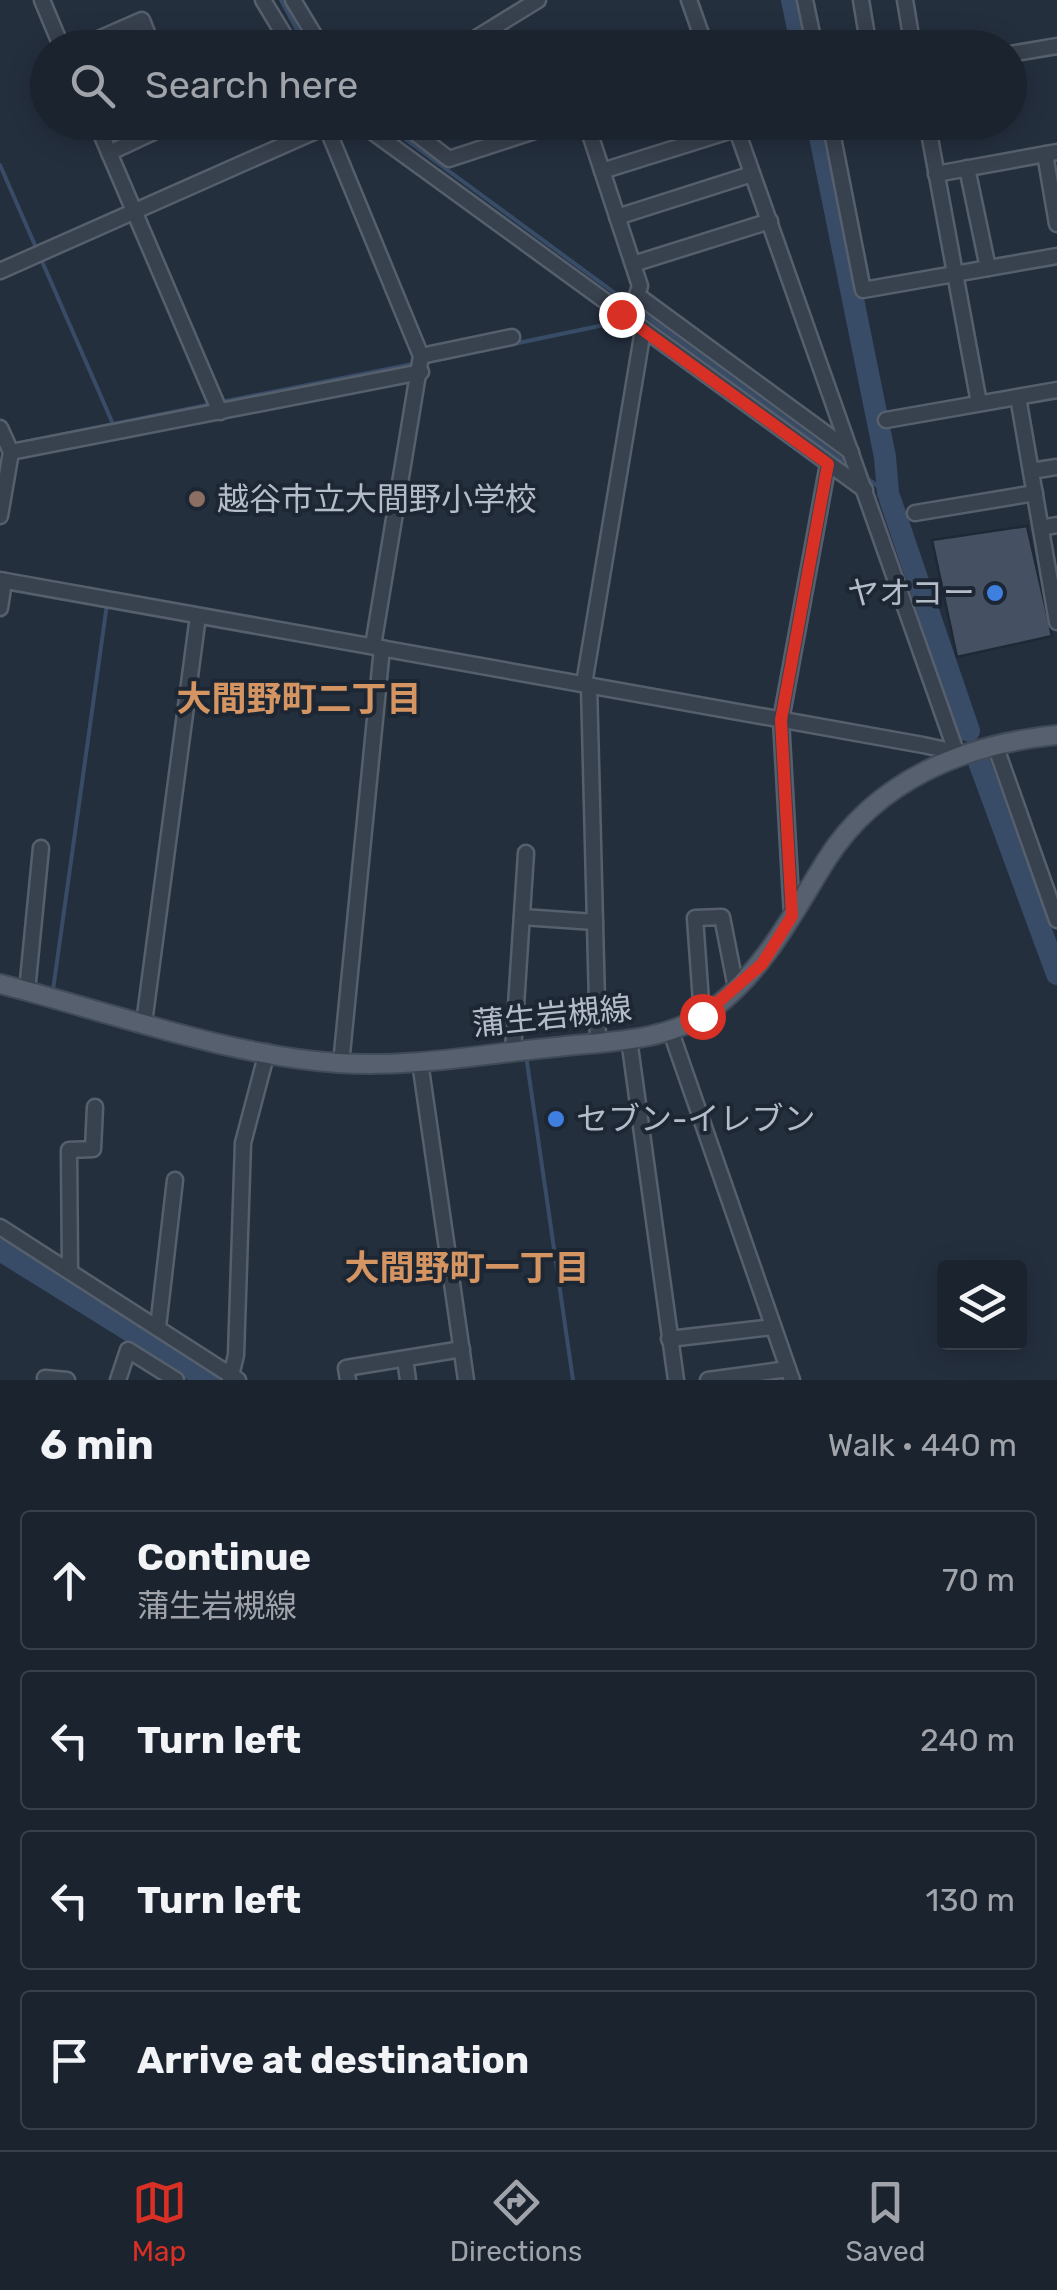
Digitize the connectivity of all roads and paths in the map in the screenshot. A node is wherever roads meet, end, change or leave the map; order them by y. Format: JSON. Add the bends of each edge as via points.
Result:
{"nodes":[{"id":1,"x":42,"y":0,"type":"edge"},
{"id":2,"x":264,"y":0,"type":"edge"},
{"id":3,"x":292,"y":0,"type":"edge"},
{"id":4,"x":538,"y":0,"type":"edge"},
{"id":5,"x":689,"y":0,"type":"edge"},
{"id":6,"x":805,"y":0,"type":"edge"},
{"id":7,"x":860,"y":0,"type":"edge"},
{"id":8,"x":904,"y":0,"type":"edge"},
{"id":9,"x":54,"y":30,"type":"edge"},
{"id":10,"x":119,"y":30,"type":"edge"},
{"id":11,"x":146,"y":30,"type":"edge"},
{"id":12,"x":282,"y":30,"type":"edge"},
{"id":13,"x":311,"y":30,"type":"edge"},
{"id":14,"x":489,"y":30,"type":"edge"},
{"id":15,"x":700,"y":30,"type":"edge"},
{"id":16,"x":811,"y":30,"type":"edge"},
{"id":17,"x":866,"y":30,"type":"edge"},
{"id":18,"x":910,"y":30,"type":"edge"},
{"id":19,"x":1057,"y":46,"type":"edge"},
{"id":20,"x":1027,"y":51,"type":"edge"},
{"id":21,"x":104,"y":140,"type":"edge"},
{"id":22,"x":135,"y":140,"type":"edge"},
{"id":23,"x":299,"y":140,"type":"edge"},
{"id":24,"x":338,"y":140,"type":"edge"},
{"id":25,"x":384,"y":140,"type":"edge"},
{"id":26,"x":425,"y":140,"type":"edge"},
{"id":27,"x":506,"y":140,"type":"edge"},
{"id":28,"x":592,"y":140,"type":"edge"},
{"id":29,"x":695,"y":140,"type":"edge"},
{"id":30,"x":740,"y":140,"type":"edge"},
{"id":31,"x":834,"y":140,"type":"edge"},
{"id":32,"x":930,"y":140,"type":"edge"},
{"id":33,"x":109,"y":152,"type":"junction"},
{"id":34,"x":1051,"y":153,"type":"edge"},
{"id":35,"x":967,"y":168,"type":"junction"},
{"id":36,"x":602,"y":172,"type":"junction"},
{"id":37,"x":752,"y":174,"type":"junction"},
{"id":38,"x":936,"y":174,"type":"junction"},
{"id":39,"x":136,"y":213,"type":"junction"},
{"id":40,"x":617,"y":217,"type":"junction"},
{"id":41,"x":770,"y":221,"type":"junction"},
{"id":42,"x":1057,"y":224,"type":"edge"},
{"id":43,"x":1057,"y":256,"type":"edge"},
{"id":44,"x":633,"y":264,"type":"junction"},
{"id":45,"x":988,"y":268,"type":"junction"},
{"id":46,"x":0,"y":271,"type":"edge"},
{"id":47,"x":954,"y":274,"type":"junction"},
{"id":48,"x":643,"y":330,"type":"junction"},
{"id":49,"x":512,"y":338,"type":"dead end"},
{"id":50,"x":421,"y":364,"type":"junction"},
{"id":51,"x":1057,"y":390,"type":"edge"},
{"id":52,"x":1018,"y":397,"type":"junction"},
{"id":53,"x":979,"y":404,"type":"junction"},
{"id":54,"x":220,"y":412,"type":"junction"},
{"id":55,"x":886,"y":420,"type":"dead end"},
{"id":56,"x":0,"y":428,"type":"edge"},
{"id":57,"x":11,"y":452,"type":"junction"},
{"id":58,"x":851,"y":452,"type":"junction"},
{"id":59,"x":828,"y":464,"type":"junction"},
{"id":60,"x":1057,"y":467,"type":"edge"},
{"id":61,"x":1031,"y":472,"type":"junction"},
{"id":62,"x":866,"y":491,"type":"junction"},
{"id":63,"x":1035,"y":493,"type":"junction"},
{"id":64,"x":915,"y":512,"type":"dead end"},
{"id":65,"x":0,"y":516,"type":"edge"},
{"id":66,"x":1057,"y":524,"type":"edge"},
{"id":67,"x":1040,"y":528,"type":"junction"},
{"id":68,"x":2,"y":581,"type":"edge"},
{"id":69,"x":0,"y":608,"type":"edge"},
{"id":70,"x":198,"y":616,"type":"junction"},
{"id":71,"x":1057,"y":622,"type":"edge"},
{"id":72,"x":378,"y":647,"type":"junction"},
{"id":73,"x":587,"y":684,"type":"junction"},
{"id":74,"x":781,"y":720,"type":"junction"},
{"id":75,"x":1057,"y":735,"type":"edge"},
{"id":76,"x":994,"y":744,"type":"junction"},
{"id":77,"x":957,"y":757,"type":"junction"},
{"id":78,"x":42,"y":848,"type":"dead end"},
{"id":79,"x":526,"y":853,"type":"dead end"},
{"id":80,"x":1053,"y":898,"type":"edge"},
{"id":81,"x":792,"y":916,"type":"junction"},
{"id":82,"x":522,"y":917,"type":"junction"},
{"id":83,"x":1057,"y":920,"type":"edge"},
{"id":84,"x":595,"y":922,"type":"junction"},
{"id":85,"x":0,"y":984,"type":"edge"},
{"id":86,"x":736,"y":988,"type":"junction"},
{"id":87,"x":27,"y":991,"type":"junction"},
{"id":88,"x":702,"y":1016,"type":"junction"},
{"id":89,"x":144,"y":1023,"type":"junction"},
{"id":90,"x":671,"y":1032,"type":"junction"},
{"id":91,"x":629,"y":1039,"type":"junction"},
{"id":92,"x":598,"y":1042,"type":"junction"},
{"id":93,"x":513,"y":1051,"type":"junction"},
{"id":94,"x":267,"y":1052,"type":"junction"},
{"id":95,"x":420,"y":1062,"type":"junction"},
{"id":96,"x":341,"y":1064,"type":"junction"},
{"id":97,"x":95,"y":1107,"type":"dead end"},
{"id":98,"x":175,"y":1180,"type":"dead end"},
{"id":99,"x":0,"y":1226,"type":"edge"},
{"id":100,"x":70,"y":1272,"type":"junction"},
{"id":101,"x":773,"y":1326,"type":"junction"},
{"id":102,"x":158,"y":1327,"type":"junction"},
{"id":103,"x":670,"y":1338,"type":"junction"},
{"id":104,"x":462,"y":1350,"type":"junction"},
{"id":105,"x":405,"y":1359,"type":"junction"},
{"id":106,"x":790,"y":1374,"type":"edge"},
{"id":107,"x":44,"y":1378,"type":"edge"},
{"id":108,"x":234,"y":1379,"type":"edge"},
{"id":109,"x":67,"y":1380,"type":"edge"},
{"id":110,"x":118,"y":1380,"type":"edge"},
{"id":111,"x":176,"y":1380,"type":"edge"},
{"id":112,"x":348,"y":1380,"type":"edge"},
{"id":113,"x":408,"y":1380,"type":"edge"},
{"id":114,"x":466,"y":1380,"type":"edge"},
{"id":115,"x":676,"y":1380,"type":"edge"},
{"id":116,"x":708,"y":1380,"type":"edge"}],
"edges":[{"from":1,"to":9,"type":"street"},
{"from":2,"to":12,"type":"street"},
{"from":3,"to":13,"type":"street"},
{"from":4,"to":14,"type":"street"},
{"from":5,"to":15,"type":"street"},
{"from":6,"to":16,"type":"street"},
{"from":7,"to":17,"type":"street"},
{"from":8,"to":18,"type":"street"},
{"from":10,"to":11,"type":"street","via":[[142,20]]},
{"from":19,"to":20,"type":"street"},
{"from":21,"to":33,"type":"street"},
{"from":22,"to":33,"type":"street"},
{"from":23,"to":39,"type":"street"},
{"from":24,"to":50,"type":"street"},
{"from":25,"to":48,"type":"street"},
{"from":26,"to":27,"type":"street","via":[[449,158]]},
{"from":28,"to":36,"type":"street"},
{"from":29,"to":36,"type":"street"},
{"from":30,"to":37,"type":"street"},
{"from":31,"to":47,"type":"street","via":[[864,290]]},
{"from":32,"to":38,"type":"street"},
{"from":33,"to":39,"type":"street"},
{"from":34,"to":35,"type":"street"},
{"from":34,"to":42,"type":"street"},
{"from":35,"to":38,"type":"street"},
{"from":35,"to":45,"type":"street"},
{"from":36,"to":40,"type":"street"},
{"from":37,"to":40,"type":"street"},
{"from":37,"to":41,"type":"street"},
{"from":38,"to":47,"type":"street"},
{"from":39,"to":46,"type":"street"},
{"from":39,"to":54,"type":"street"},
{"from":40,"to":44,"type":"street"},
{"from":41,"to":44,"type":"street"},
{"from":41,"to":58,"type":"street"},
{"from":43,"to":45,"type":"street"},
{"from":44,"to":58,"type":"street","via":[[637,295]]},
{"from":45,"to":47,"type":"street"},
{"from":47,"to":53,"type":"street"},
{"from":48,"to":59,"type":"street"},
{"from":48,"to":73,"type":"street"},
{"from":49,"to":50,"type":"street"},
{"from":50,"to":54,"type":"street"},
{"from":50,"to":72,"type":"street"},
{"from":51,"to":52,"type":"street"},
{"from":52,"to":53,"type":"street"},
{"from":52,"to":61,"type":"street"},
{"from":53,"to":55,"type":"street"},
{"from":54,"to":57,"type":"street"},
{"from":56,"to":57,"type":"street"},
{"from":57,"to":65,"type":"street"},
{"from":58,"to":62,"type":"street"},
{"from":59,"to":62,"type":"street"},
{"from":59,"to":74,"type":"street"},
{"from":60,"to":61,"type":"street"},
{"from":61,"to":63,"type":"street"},
{"from":62,"to":77,"type":"street"},
{"from":63,"to":64,"type":"street"},
{"from":63,"to":67,"type":"street"},
{"from":66,"to":67,"type":"street"},
{"from":67,"to":71,"type":"street"},
{"from":68,"to":69,"type":"street"},
{"from":68,"to":70,"type":"street"},
{"from":70,"to":72,"type":"street"},
{"from":70,"to":89,"type":"street"},
{"from":72,"to":73,"type":"street"},
{"from":72,"to":96,"type":"street"},
{"from":73,"to":74,"type":"street"},
{"from":73,"to":84,"type":"street"},
{"from":74,"to":77,"type":"street"},
{"from":74,"to":81,"type":"street"},
{"from":75,"to":76,"type":"main road","name":"蒲生岩槻線"},
{"from":76,"to":77,"type":"main road","name":"蒲生岩槻線"},
{"from":76,"to":80,"type":"street"},
{"from":77,"to":81,"type":"main road","name":"蒲生岩槻線","via":[[915,775],[862,813]]},
{"from":78,"to":87,"type":"street"},
{"from":79,"to":82,"type":"street"},
{"from":80,"to":83,"type":"street"},
{"from":81,"to":86,"type":"main road","name":"蒲生岩槻線","via":[[762,964]]},
{"from":82,"to":84,"type":"street"},
{"from":82,"to":93,"type":"street"},
{"from":84,"to":92,"type":"street"},
{"from":85,"to":87,"type":"main road","name":"蒲生岩槻線"},
{"from":86,"to":88,"type":"main road","name":"蒲生岩槻線"},
{"from":86,"to":88,"type":"street","via":[[722,917],[696,918]]},
{"from":87,"to":89,"type":"main road","name":"蒲生岩槻線"},
{"from":88,"to":90,"type":"main road","name":"蒲生岩槻線"},
{"from":89,"to":94,"type":"main road","name":"蒲生岩槻線"},
{"from":90,"to":91,"type":"main road","name":"蒲生岩槻線"},
{"from":90,"to":101,"type":"street"},
{"from":91,"to":92,"type":"main road","name":"蒲生岩槻線"},
{"from":91,"to":103,"type":"street"},
{"from":92,"to":93,"type":"main road","name":"蒲生岩槻線"},
{"from":93,"to":95,"type":"main road","name":"蒲生岩槻線"},
{"from":94,"to":96,"type":"main road","name":"蒲生岩槻線"},
{"from":94,"to":108,"type":"street","via":[[243,1143]]},
{"from":95,"to":96,"type":"main road","name":"蒲生岩槻線"},
{"from":95,"to":104,"type":"street"},
{"from":97,"to":100,"type":"street","via":[[92,1149],[69,1150]]},
{"from":98,"to":102,"type":"street"},
{"from":99,"to":100,"type":"street"},
{"from":100,"to":102,"type":"street"},
{"from":101,"to":103,"type":"street"},
{"from":101,"to":106,"type":"street"},
{"from":102,"to":108,"type":"street"},
{"from":103,"to":115,"type":"street"},
{"from":104,"to":105,"type":"street"},
{"from":104,"to":114,"type":"street"},
{"from":105,"to":112,"type":"street","via":[[346,1368]]},
{"from":105,"to":113,"type":"street"},
{"from":106,"to":116,"type":"street"},
{"from":107,"to":109,"type":"street"},
{"from":110,"to":111,"type":"street","via":[[128,1350]]}]}
